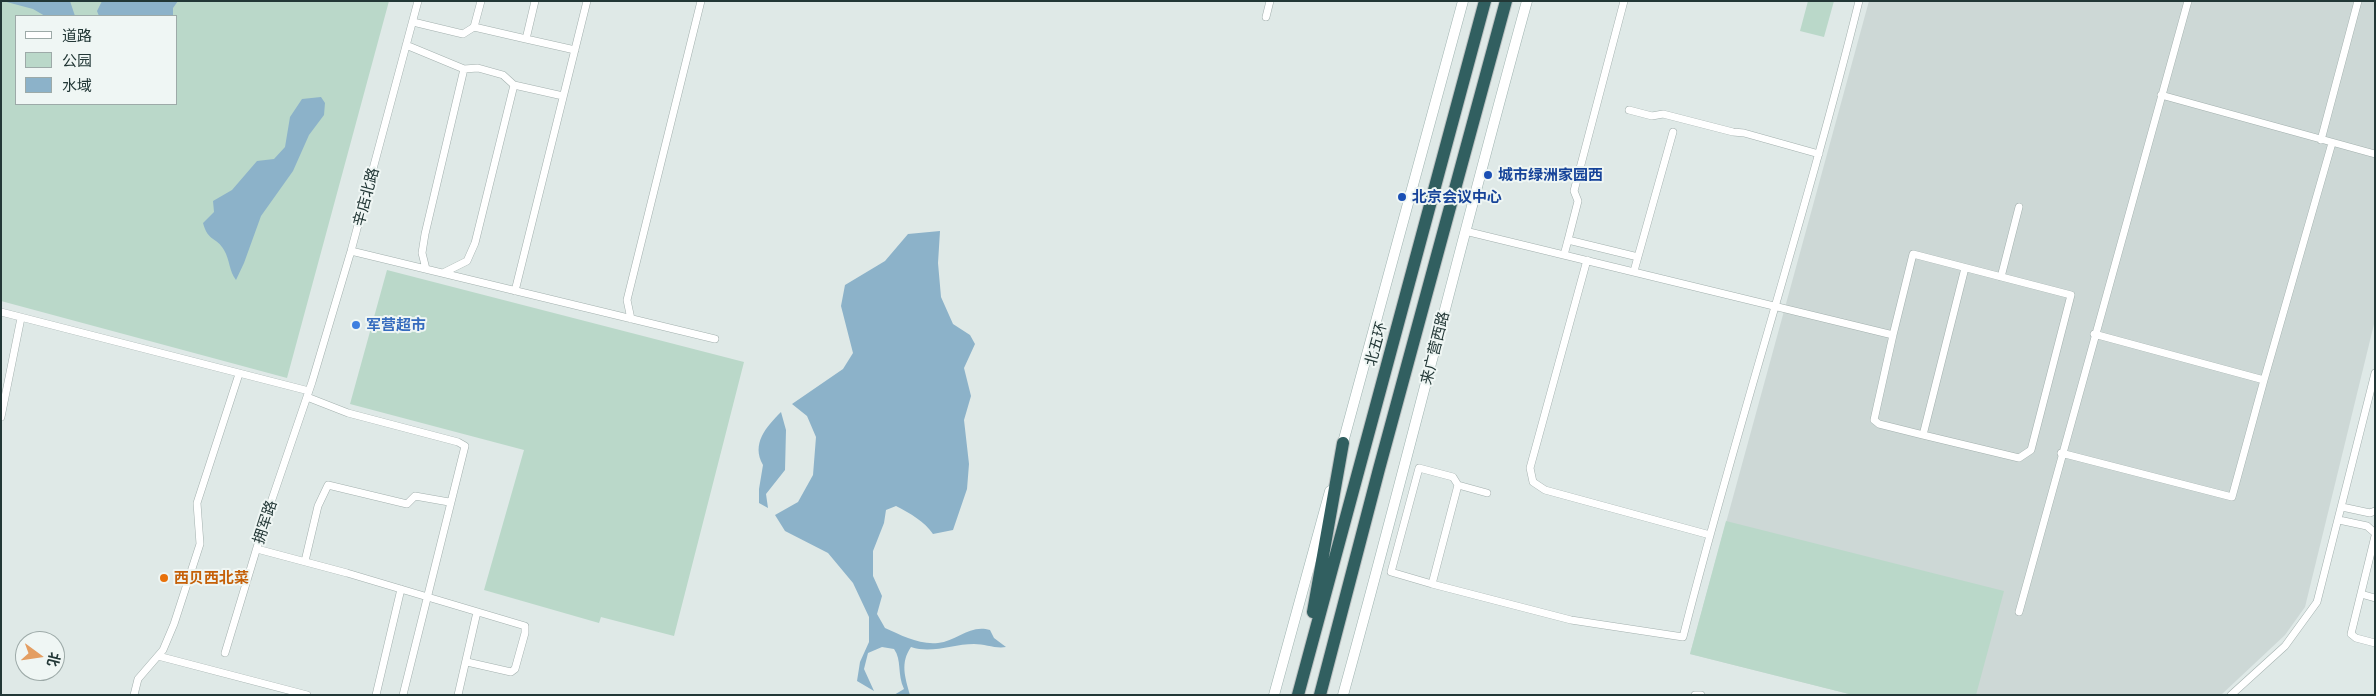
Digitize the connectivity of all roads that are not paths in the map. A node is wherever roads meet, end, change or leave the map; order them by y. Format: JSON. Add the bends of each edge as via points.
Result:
{"nodes":[{"id":1,"x":418,"y":1,"type":"edge"},
{"id":2,"x":481,"y":1,"type":"edge"},
{"id":3,"x":535,"y":1,"type":"edge"},
{"id":4,"x":587,"y":1,"type":"edge"},
{"id":5,"x":701,"y":1,"type":"edge"},
{"id":6,"x":1270,"y":1,"type":"edge"},
{"id":7,"x":1463,"y":1,"type":"edge"},
{"id":8,"x":1485,"y":1,"type":"edge"},
{"id":9,"x":1506,"y":1,"type":"edge"},
{"id":10,"x":1527,"y":1,"type":"edge"},
{"id":11,"x":1624,"y":1,"type":"edge"},
{"id":12,"x":1859,"y":1,"type":"edge"},
{"id":13,"x":2188,"y":1,"type":"edge"},
{"id":14,"x":2358,"y":1,"type":"edge"},
{"id":15,"x":1266,"y":17,"type":"dead end"},
{"id":16,"x":413,"y":22,"type":"junction"},
{"id":17,"x":474,"y":27,"type":"junction"},
{"id":18,"x":526,"y":39,"type":"junction"},
{"id":19,"x":406,"y":45,"type":"junction"},
{"id":20,"x":575,"y":50,"type":"junction"},
{"id":21,"x":464,"y":69,"type":"junction"},
{"id":22,"x":514,"y":85,"type":"junction"},
{"id":23,"x":2161,"y":95,"type":"junction"},
{"id":24,"x":563,"y":96,"type":"junction"},
{"id":25,"x":1629,"y":110,"type":"dead end"},
{"id":26,"x":1673,"y":132,"type":"dead end"},
{"id":27,"x":2321,"y":140,"type":"junction"},
{"id":28,"x":2332,"y":143,"type":"junction"},
{"id":29,"x":1819,"y":154,"type":"junction"},
{"id":30,"x":2375,"y":154,"type":"edge"},
{"id":31,"x":2019,"y":207,"type":"dead end"},
{"id":32,"x":1465,"y":231,"type":"junction"},
{"id":33,"x":1568,"y":240,"type":"junction"},
{"id":34,"x":351,"y":251,"type":"junction"},
{"id":35,"x":1564,"y":254,"type":"junction"},
{"id":36,"x":1638,"y":257,"type":"junction"},
{"id":37,"x":1587,"y":260,"type":"junction"},
{"id":38,"x":1965,"y":268,"type":"junction"},
{"id":39,"x":426,"y":269,"type":"junction"},
{"id":40,"x":1634,"y":271,"type":"junction"},
{"id":41,"x":444,"y":274,"type":"junction"},
{"id":42,"x":2001,"y":277,"type":"junction"},
{"id":43,"x":515,"y":291,"type":"junction"},
{"id":44,"x":1777,"y":306,"type":"junction"},
{"id":45,"x":1,"y":312,"type":"edge"},
{"id":46,"x":21,"y":318,"type":"junction"},
{"id":47,"x":631,"y":319,"type":"junction"},
{"id":48,"x":2094,"y":334,"type":"junction"},
{"id":49,"x":1893,"y":335,"type":"junction"},
{"id":50,"x":715,"y":339,"type":"dead end"},
{"id":51,"x":2375,"y":373,"type":"edge"},
{"id":52,"x":239,"y":374,"type":"junction"},
{"id":53,"x":2264,"y":380,"type":"junction"},
{"id":54,"x":308,"y":394,"type":"junction"},
{"id":55,"x":1,"y":417,"type":"edge"},
{"id":56,"x":1924,"y":436,"type":"junction"},
{"id":57,"x":1343,"y":443,"type":"junction"},
{"id":58,"x":2061,"y":453,"type":"junction"},
{"id":59,"x":1458,"y":485,"type":"junction"},
{"id":60,"x":1488,"y":493,"type":"dead end"},
{"id":61,"x":450,"y":502,"type":"junction"},
{"id":62,"x":2342,"y":507,"type":"junction"},
{"id":63,"x":1394,"y":510,"type":"junction"},
{"id":64,"x":2375,"y":511,"type":"edge"},
{"id":65,"x":1407,"y":513,"type":"junction"},
{"id":66,"x":2339,"y":520,"type":"junction"},
{"id":67,"x":1710,"y":535,"type":"junction"},
{"id":68,"x":2375,"y":535,"type":"edge"},
{"id":69,"x":2374,"y":548,"type":"edge"},
{"id":70,"x":257,"y":549,"type":"junction"},
{"id":71,"x":305,"y":561,"type":"junction"},
{"id":72,"x":1432,"y":584,"type":"junction"},
{"id":73,"x":401,"y":589,"type":"junction"},
{"id":74,"x":2360,"y":594,"type":"junction"},
{"id":75,"x":428,"y":596,"type":"junction"},
{"id":76,"x":2375,"y":598,"type":"edge"},
{"id":77,"x":477,"y":612,"type":"junction"},
{"id":78,"x":2019,"y":612,"type":"dead end"},
{"id":79,"x":2375,"y":643,"type":"edge"},
{"id":80,"x":225,"y":653,"type":"dead end"},
{"id":81,"x":158,"y":656,"type":"junction"},
{"id":82,"x":467,"y":662,"type":"junction"},
{"id":83,"x":1304,"y":674,"type":"junction"},
{"id":84,"x":134,"y":695,"type":"edge"},
{"id":85,"x":307,"y":695,"type":"edge"},
{"id":86,"x":376,"y":695,"type":"edge"},
{"id":87,"x":403,"y":695,"type":"edge"},
{"id":88,"x":458,"y":695,"type":"edge"},
{"id":89,"x":1274,"y":695,"type":"edge"},
{"id":90,"x":1298,"y":695,"type":"edge"},
{"id":91,"x":1320,"y":695,"type":"edge"},
{"id":92,"x":1343,"y":695,"type":"edge"},
{"id":93,"x":1695,"y":695,"type":"edge"},
{"id":94,"x":1701,"y":695,"type":"edge"},
{"id":95,"x":2231,"y":695,"type":"edge"}],
"edges":[{"from":1,"to":16,"type":"street","name":"辛店北路"},
{"from":2,"to":17,"type":"street"},
{"from":3,"to":18,"type":"street"},
{"from":4,"to":20,"type":"street"},
{"from":5,"to":47,"type":"street","via":[[627,300]]},
{"from":6,"to":15,"type":"street"},
{"from":7,"to":57,"type":"street"},
{"from":8,"to":83,"type":"highway","name":"北五环"},
{"from":9,"to":91,"type":"highway"},
{"from":10,"to":32,"type":"street","name":"来广营西路"},
{"from":11,"to":33,"type":"street","via":[[1574,191],[1578,201]]},
{"from":12,"to":29,"type":"street"},
{"from":13,"to":23,"type":"street"},
{"from":14,"to":27,"type":"street"},
{"from":16,"to":17,"type":"street","via":[[463,34]]},
{"from":16,"to":19,"type":"street","name":"辛店北路"},
{"from":17,"to":18,"type":"street"},
{"from":18,"to":20,"type":"street"},
{"from":19,"to":21,"type":"street"},
{"from":19,"to":34,"type":"street","name":"辛店北路"},
{"from":20,"to":24,"type":"street"},
{"from":21,"to":22,"type":"street","via":[[478,68],[503,75]]},
{"from":21,"to":39,"type":"street","via":[[425,234],[422,253]]},
{"from":22,"to":24,"type":"street"},
{"from":22,"to":41,"type":"street","via":[[475,243],[467,261]]},
{"from":23,"to":27,"type":"street"},
{"from":23,"to":48,"type":"street"},
{"from":24,"to":43,"type":"street"},
{"from":25,"to":29,"type":"street","via":[[1652,116],[1663,114]]},
{"from":26,"to":36,"type":"street"},
{"from":27,"to":28,"type":"street"},
{"from":28,"to":30,"type":"street"},
{"from":28,"to":53,"type":"street"},
{"from":29,"to":44,"type":"street"},
{"from":31,"to":42,"type":"street"},
{"from":32,"to":35,"type":"street"},
{"from":32,"to":63,"type":"street","name":"来广营西路"},
{"from":33,"to":35,"type":"street"},
{"from":33,"to":36,"type":"street"},
{"from":34,"to":39,"type":"street"},
{"from":34,"to":54,"type":"street","name":"辛店北路"},
{"from":35,"to":37,"type":"street"},
{"from":36,"to":40,"type":"street"},
{"from":37,"to":40,"type":"street"},
{"from":37,"to":67,"type":"street","via":[[1530,468],[1534,482],[1545,490]]},
{"from":38,"to":42,"type":"street"},
{"from":38,"to":49,"type":"street","via":[[1913,254]]},
{"from":38,"to":56,"type":"street"},
{"from":39,"to":41,"type":"street"},
{"from":40,"to":44,"type":"street"},
{"from":41,"to":43,"type":"street"},
{"from":42,"to":56,"type":"street","via":[[2072,295],[2031,450],[2019,458]]},
{"from":43,"to":47,"type":"street"},
{"from":44,"to":49,"type":"street"},
{"from":44,"to":67,"type":"street"},
{"from":45,"to":46,"type":"street"},
{"from":46,"to":52,"type":"street"},
{"from":46,"to":55,"type":"street"},
{"from":47,"to":50,"type":"street"},
{"from":48,"to":53,"type":"street"},
{"from":48,"to":58,"type":"street"},
{"from":49,"to":56,"type":"street","via":[[1874,420]]},
{"from":51,"to":62,"type":"street"},
{"from":52,"to":54,"type":"street"},
{"from":52,"to":81,"type":"street","via":[[197,502],[200,544],[174,624]]},
{"from":53,"to":58,"type":"street","via":[[2232,497]]},
{"from":54,"to":61,"type":"street","via":[[348,413],[465,446]]},
{"from":54,"to":70,"type":"street","name":"拥军路"},
{"from":57,"to":83,"type":"highway"},
{"from":57,"to":89,"type":"street"},
{"from":58,"to":78,"type":"street"},
{"from":59,"to":60,"type":"street"},
{"from":59,"to":65,"type":"street","via":[[1453,477],[1419,468]]},
{"from":59,"to":72,"type":"street"},
{"from":61,"to":71,"type":"street","via":[[414,496],[407,504],[328,485],[318,506]]},
{"from":61,"to":75,"type":"street"},
{"from":62,"to":64,"type":"street","via":[[2370,513]]},
{"from":62,"to":66,"type":"street"},
{"from":63,"to":65,"type":"street"},
{"from":63,"to":92,"type":"street","name":"来广营西路"},
{"from":65,"to":72,"type":"street","via":[[1391,572]]},
{"from":66,"to":68,"type":"street","via":[[2367,526]]},
{"from":66,"to":95,"type":"street","via":[[2317,602],[2285,646]]},
{"from":67,"to":72,"type":"street","via":[[1683,637],[1571,620]]},
{"from":68,"to":69,"type":"street"},
{"from":69,"to":74,"type":"street"},
{"from":70,"to":71,"type":"street"},
{"from":70,"to":80,"type":"street","name":"拥军路"},
{"from":71,"to":73,"type":"street"},
{"from":73,"to":75,"type":"street"},
{"from":73,"to":86,"type":"street"},
{"from":74,"to":76,"type":"street"},
{"from":74,"to":79,"type":"street","via":[[2351,634]]},
{"from":75,"to":77,"type":"street"},
{"from":75,"to":87,"type":"street"},
{"from":77,"to":82,"type":"street"},
{"from":77,"to":82,"type":"street","via":[[524,626],[525,633],[511,672]]},
{"from":81,"to":84,"type":"street","via":[[138,679]]},
{"from":81,"to":85,"type":"street"},
{"from":82,"to":88,"type":"street"},
{"from":83,"to":90,"type":"highway","name":"北五环"},
{"from":93,"to":94,"type":"street"}]}
